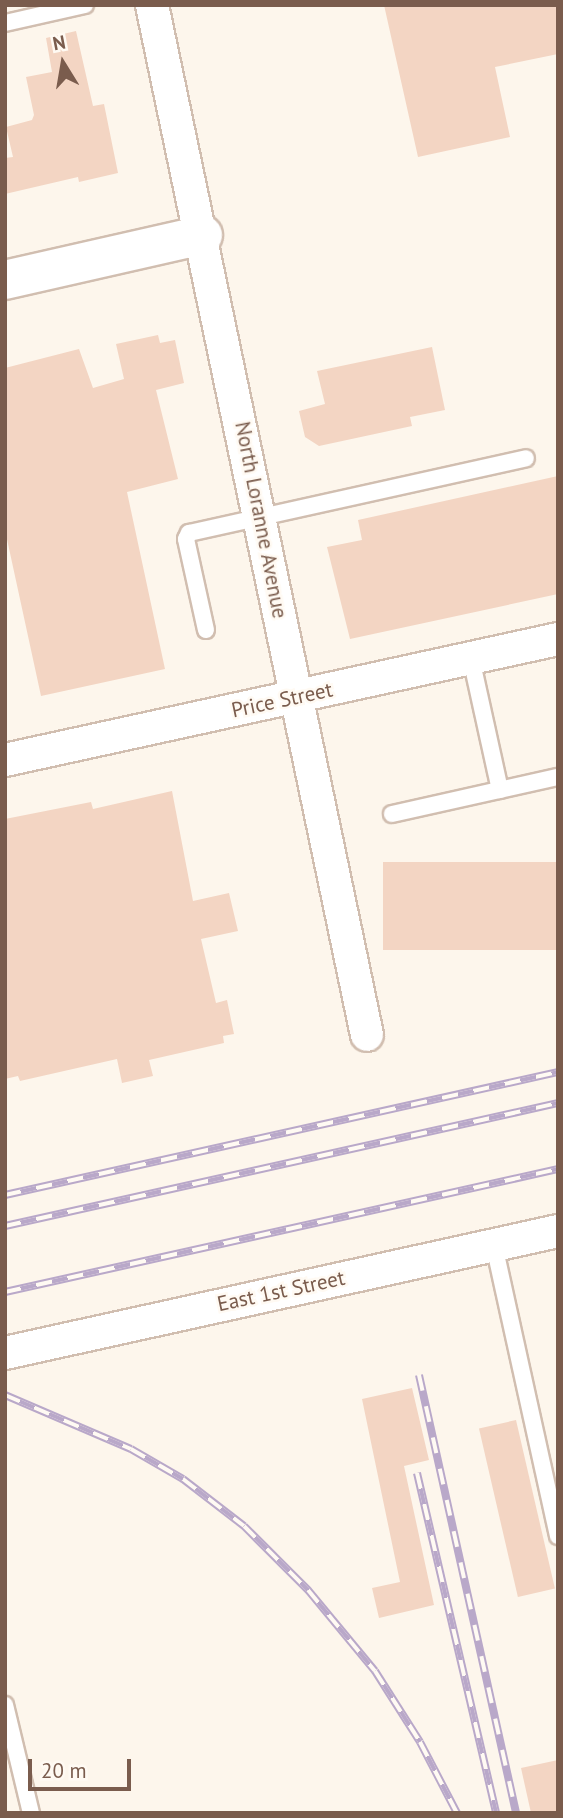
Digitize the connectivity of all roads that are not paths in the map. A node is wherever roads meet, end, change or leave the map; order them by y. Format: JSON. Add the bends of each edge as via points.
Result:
{"nodes":[{"id":1,"x":85,"y":5,"type":"edge"},
{"id":2,"x":152,"y":5,"type":"edge"},
{"id":3,"x":5,"y":23,"type":"edge"},
{"id":4,"x":203,"y":235,"type":"junction"},
{"id":5,"x":5,"y":280,"type":"edge"},
{"id":6,"x":526,"y":458,"type":"dead end"},
{"id":7,"x":260,"y":515,"type":"junction"},
{"id":8,"x":206,"y":630,"type":"dead end"},
{"id":9,"x":558,"y":639,"type":"edge"},
{"id":10,"x":471,"y":658,"type":"junction"},
{"id":11,"x":297,"y":697,"type":"junction"},
{"id":12,"x":5,"y":760,"type":"edge"},
{"id":13,"x":558,"y":777,"type":"edge"},
{"id":14,"x":500,"y":790,"type":"junction"},
{"id":15,"x":392,"y":814,"type":"dead end"},
{"id":16,"x":367,"y":1035,"type":"dead end"},
{"id":17,"x":558,"y":1231,"type":"edge"},
{"id":18,"x":494,"y":1245,"type":"junction"},
{"id":19,"x":5,"y":1353,"type":"edge"},
{"id":20,"x":558,"y":1536,"type":"edge"},
{"id":21,"x":5,"y":1705,"type":"edge"},
{"id":22,"x":31,"y":1813,"type":"edge"}],
"edges":[{"from":1,"to":3,"type":"lane"},
{"from":2,"to":4,"type":"street","name":"North Loranne Avenue"},
{"from":4,"to":5,"type":"street"},
{"from":4,"to":7,"type":"street","name":"North Loranne Avenue"},
{"from":6,"to":7,"type":"lane"},
{"from":7,"to":8,"type":"lane","via":[[195,530],[186,539]]},
{"from":7,"to":11,"type":"street","name":"North Loranne Avenue"},
{"from":9,"to":10,"type":"street","name":"Price Street"},
{"from":10,"to":11,"type":"street","name":"Price Street"},
{"from":10,"to":14,"type":"lane"},
{"from":11,"to":12,"type":"street","name":"Price Street"},
{"from":11,"to":16,"type":"street","name":"North Loranne Avenue"},
{"from":13,"to":14,"type":"lane"},
{"from":14,"to":15,"type":"lane"},
{"from":17,"to":18,"type":"street","name":"East 1st Street"},
{"from":18,"to":19,"type":"street","name":"East 1st Street"},
{"from":18,"to":20,"type":"lane"},
{"from":21,"to":22,"type":"lane"}]}
